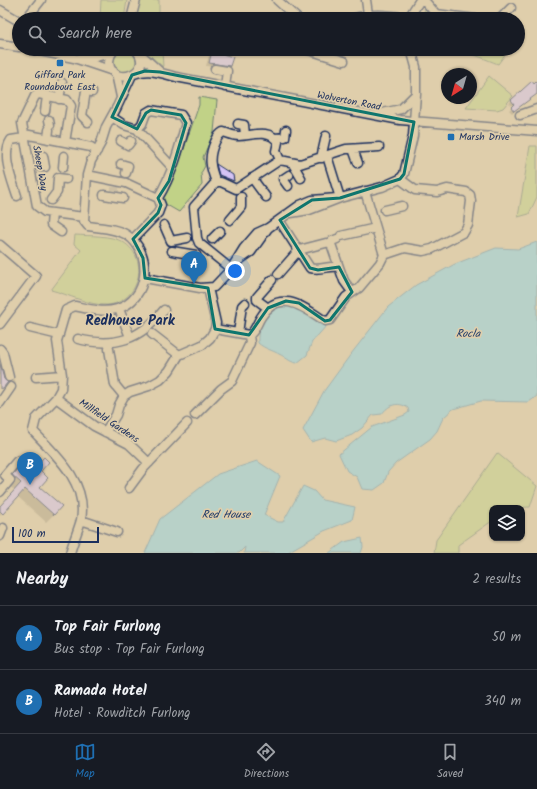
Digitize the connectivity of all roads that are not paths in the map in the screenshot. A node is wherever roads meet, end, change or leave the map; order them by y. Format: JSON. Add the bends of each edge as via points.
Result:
{"nodes":[{"id":1,"x":41,"y":0,"type":"edge"},
{"id":2,"x":136,"y":0,"type":"edge"},
{"id":3,"x":276,"y":0,"type":"edge"},
{"id":4,"x":366,"y":0,"type":"edge"},
{"id":5,"x":420,"y":0,"type":"edge"},
{"id":6,"x":424,"y":0,"type":"edge"},
{"id":7,"x":511,"y":8,"type":"dead end"},
{"id":8,"x":0,"y":10,"type":"edge"},
{"id":9,"x":32,"y":12,"type":"edge"},
{"id":10,"x":133,"y":12,"type":"edge"},
{"id":11,"x":290,"y":12,"type":"edge"},
{"id":12,"x":368,"y":12,"type":"edge"},
{"id":13,"x":412,"y":12,"type":"edge"},
{"id":14,"x":434,"y":12,"type":"edge"},
{"id":15,"x":507,"y":12,"type":"edge"},
{"id":16,"x":12,"y":17,"type":"edge"},
{"id":17,"x":0,"y":44,"type":"edge"},
{"id":18,"x":12,"y":46,"type":"edge"},
{"id":19,"x":67,"y":56,"type":"edge"},
{"id":20,"x":98,"y":56,"type":"edge"},
{"id":21,"x":112,"y":56,"type":"edge"},
{"id":22,"x":138,"y":56,"type":"edge"},
{"id":23,"x":143,"y":56,"type":"edge"},
{"id":24,"x":328,"y":56,"type":"edge"},
{"id":25,"x":413,"y":56,"type":"edge"},
{"id":26,"x":74,"y":58,"type":"junction"},
{"id":27,"x":344,"y":61,"type":"dead end"},
{"id":28,"x":215,"y":69,"type":"dead end"},
{"id":29,"x":114,"y":72,"type":"junction"},
{"id":30,"x":160,"y":72,"type":"junction"},
{"id":31,"x":133,"y":74,"type":"junction"},
{"id":32,"x":62,"y":83,"type":"dead end"},
{"id":33,"x":225,"y":87,"type":"junction"},
{"id":34,"x":92,"y":92,"type":"dead end"},
{"id":35,"x":416,"y":94,"type":"junction"},
{"id":36,"x":47,"y":96,"type":"junction"},
{"id":37,"x":121,"y":97,"type":"junction"},
{"id":38,"x":59,"y":99,"type":"junction"},
{"id":39,"x":72,"y":106,"type":"junction"},
{"id":40,"x":84,"y":107,"type":"junction"},
{"id":41,"x":537,"y":109,"type":"edge"},
{"id":42,"x":45,"y":111,"type":"dead end"},
{"id":43,"x":366,"y":114,"type":"junction"},
{"id":44,"x":520,"y":115,"type":"dead end"},
{"id":45,"x":112,"y":117,"type":"junction"},
{"id":46,"x":88,"y":122,"type":"dead end"},
{"id":47,"x":414,"y":122,"type":"junction"},
{"id":48,"x":238,"y":124,"type":"dead end"},
{"id":49,"x":50,"y":125,"type":"dead end"},
{"id":50,"x":537,"y":126,"type":"edge"},
{"id":51,"x":286,"y":130,"type":"dead end"},
{"id":52,"x":519,"y":130,"type":"junction"},
{"id":53,"x":537,"y":131,"type":"edge"},
{"id":54,"x":136,"y":135,"type":"junction"},
{"id":55,"x":245,"y":135,"type":"junction"},
{"id":56,"x":24,"y":136,"type":"junction"},
{"id":57,"x":326,"y":136,"type":"dead end"},
{"id":58,"x":275,"y":138,"type":"junction"},
{"id":59,"x":48,"y":139,"type":"junction"},
{"id":60,"x":121,"y":141,"type":"dead end"},
{"id":61,"x":65,"y":147,"type":"junction"},
{"id":62,"x":379,"y":147,"type":"dead end"},
{"id":63,"x":353,"y":149,"type":"junction"},
{"id":64,"x":97,"y":151,"type":"junction"},
{"id":65,"x":43,"y":156,"type":"dead end"},
{"id":66,"x":324,"y":157,"type":"junction"},
{"id":67,"x":280,"y":160,"type":"junction"},
{"id":68,"x":121,"y":164,"type":"dead end"},
{"id":69,"x":358,"y":164,"type":"dead end"},
{"id":70,"x":63,"y":166,"type":"dead end"},
{"id":71,"x":172,"y":167,"type":"junction"},
{"id":72,"x":35,"y":168,"type":"junction"},
{"id":73,"x":295,"y":172,"type":"junction"},
{"id":74,"x":87,"y":176,"type":"junction"},
{"id":75,"x":125,"y":178,"type":"junction"},
{"id":76,"x":252,"y":178,"type":"junction"},
{"id":77,"x":66,"y":179,"type":"dead end"},
{"id":78,"x":400,"y":179,"type":"junction"},
{"id":79,"x":216,"y":182,"type":"junction"},
{"id":80,"x":288,"y":186,"type":"dead end"},
{"id":81,"x":115,"y":189,"type":"junction"},
{"id":82,"x":365,"y":191,"type":"junction"},
{"id":83,"x":238,"y":193,"type":"junction"},
{"id":84,"x":104,"y":195,"type":"dead end"},
{"id":85,"x":17,"y":196,"type":"dead end"},
{"id":86,"x":64,"y":197,"type":"dead end"},
{"id":87,"x":266,"y":197,"type":"dead end"},
{"id":88,"x":123,"y":198,"type":"dead end"},
{"id":89,"x":158,"y":198,"type":"junction"},
{"id":90,"x":340,"y":198,"type":"junction"},
{"id":91,"x":52,"y":205,"type":"junction"},
{"id":92,"x":402,"y":206,"type":"dead end"},
{"id":93,"x":378,"y":212,"type":"junction"},
{"id":94,"x":84,"y":217,"type":"junction"},
{"id":95,"x":230,"y":220,"type":"dead end"},
{"id":96,"x":279,"y":220,"type":"junction"},
{"id":97,"x":164,"y":225,"type":"dead end"},
{"id":98,"x":376,"y":228,"type":"junction"},
{"id":99,"x":220,"y":231,"type":"dead end"},
{"id":100,"x":60,"y":232,"type":"dead end"},
{"id":101,"x":192,"y":238,"type":"junction"},
{"id":102,"x":133,"y":239,"type":"junction"},
{"id":103,"x":326,"y":243,"type":"dead end"},
{"id":104,"x":0,"y":245,"type":"edge"},
{"id":105,"x":204,"y":247,"type":"junction"},
{"id":106,"x":299,"y":250,"type":"junction"},
{"id":107,"x":172,"y":251,"type":"dead end"},
{"id":108,"x":384,"y":255,"type":"junction"},
{"id":109,"x":339,"y":267,"type":"junction"},
{"id":110,"x":231,"y":270,"type":"junction"},
{"id":111,"x":145,"y":278,"type":"junction"},
{"id":112,"x":208,"y":288,"type":"junction"},
{"id":113,"x":352,"y":292,"type":"junction"},
{"id":114,"x":245,"y":302,"type":"dead end"},
{"id":115,"x":268,"y":308,"type":"junction"},
{"id":116,"x":119,"y":309,"type":"junction"},
{"id":117,"x":164,"y":310,"type":"dead end"},
{"id":118,"x":0,"y":324,"type":"edge"},
{"id":119,"x":30,"y":328,"type":"dead end"},
{"id":120,"x":215,"y":329,"type":"junction"},
{"id":121,"x":238,"y":333,"type":"junction"},
{"id":122,"x":152,"y":334,"type":"dead end"},
{"id":123,"x":250,"y":334,"type":"junction"},
{"id":124,"x":59,"y":335,"type":"junction"},
{"id":125,"x":130,"y":337,"type":"junction"},
{"id":126,"x":78,"y":339,"type":"dead end"},
{"id":127,"x":0,"y":349,"type":"edge"},
{"id":128,"x":108,"y":349,"type":"dead end"},
{"id":129,"x":179,"y":355,"type":"junction"},
{"id":130,"x":62,"y":375,"type":"junction"},
{"id":131,"x":9,"y":376,"type":"dead end"},
{"id":132,"x":36,"y":377,"type":"dead end"},
{"id":133,"x":11,"y":387,"type":"dead end"},
{"id":134,"x":124,"y":396,"type":"junction"},
{"id":135,"x":56,"y":398,"type":"junction"},
{"id":136,"x":0,"y":403,"type":"edge"},
{"id":137,"x":195,"y":414,"type":"dead end"},
{"id":138,"x":187,"y":423,"type":"dead end"},
{"id":139,"x":104,"y":432,"type":"junction"},
{"id":140,"x":17,"y":462,"type":"dead end"},
{"id":141,"x":149,"y":463,"type":"junction"},
{"id":142,"x":129,"y":488,"type":"dead end"},
{"id":143,"x":0,"y":492,"type":"edge"},
{"id":144,"x":81,"y":520,"type":"junction"},
{"id":145,"x":3,"y":528,"type":"dead end"},
{"id":146,"x":117,"y":532,"type":"dead end"},
{"id":147,"x":0,"y":536,"type":"edge"},
{"id":148,"x":70,"y":553,"type":"edge"}],
"edges":[{"from":1,"to":9,"type":"street"},
{"from":2,"to":10,"type":"street"},
{"from":3,"to":11,"type":"street"},
{"from":4,"to":12,"type":"street"},
{"from":5,"to":13,"type":"street"},
{"from":6,"to":14,"type":"street"},
{"from":7,"to":15,"type":"street"},
{"from":8,"to":16,"type":"street"},
{"from":17,"to":18,"type":"street"},
{"from":19,"to":26,"type":"street"},
{"from":20,"to":26,"type":"street"},
{"from":21,"to":29,"type":"street","via":[[109,62]]},
{"from":22,"to":31,"type":"street","via":[[141,62]]},
{"from":23,"to":30,"type":"street","name":"Wolverton Road"},
{"from":24,"to":27,"type":"street"},
{"from":25,"to":35,"type":"street","via":[[416,67]]},
{"from":26,"to":29,"type":"street"},
{"from":28,"to":33,"type":"street","via":[[227,71]]},
{"from":29,"to":31,"type":"street","name":"Wolverton Road","via":[[124,76]]},
{"from":29,"to":37,"type":"street"},
{"from":30,"to":31,"type":"street","name":"Wolverton Road","via":[[144,70]]},
{"from":30,"to":33,"type":"street","name":"Wolverton Road"},
{"from":31,"to":37,"type":"street"},
{"from":32,"to":38,"type":"street"},
{"from":33,"to":43,"type":"street","name":"Wolverton Road"},
{"from":34,"to":40,"type":"street","via":[[86,91]]},
{"from":35,"to":43,"type":"street","via":[[401,109]]},
{"from":35,"to":47,"type":"street"},
{"from":36,"to":38,"type":"street"},
{"from":36,"to":42,"type":"street"},
{"from":36,"to":56,"type":"street","via":[[35,96],[22,123]]},
{"from":37,"to":45,"type":"street"},
{"from":38,"to":39,"type":"street","via":[[67,100]]},
{"from":39,"to":40,"type":"street"},
{"from":39,"to":61,"type":"street"},
{"from":40,"to":46,"type":"street","via":[[82,116]]},
{"from":41,"to":44,"type":"street"},
{"from":43,"to":47,"type":"street","name":"Wolverton Road"},
{"from":45,"to":54,"type":"street"},
{"from":45,"to":64,"type":"street"},
{"from":47,"to":52,"type":"street","name":"Wolverton Road"},
{"from":47,"to":78,"type":"street","via":[[404,174]]},
{"from":48,"to":55,"type":"street","via":[[244,125]]},
{"from":49,"to":59,"type":"street"},
{"from":50,"to":52,"type":"street"},
{"from":51,"to":58,"type":"street","via":[[285,137]]},
{"from":52,"to":53,"type":"street","name":"Wolverton Road"},
{"from":54,"to":60,"type":"street","via":[[128,145]]},
{"from":54,"to":71,"type":"street"},
{"from":54,"to":71,"type":"street","via":[[146,113],[152,110],[181,115],[186,123]]},
{"from":55,"to":58,"type":"street","via":[[267,134]]},
{"from":55,"to":79,"type":"street","via":[[223,132],[219,134],[210,161]]},
{"from":56,"to":59,"type":"street","name":"Sheep Way"},
{"from":56,"to":72,"type":"street","name":"Sheep Way"},
{"from":56,"to":85,"type":"street","via":[[11,140],[6,147],[8,169]]},
{"from":57,"to":66,"type":"street"},
{"from":58,"to":67,"type":"street","via":[[278,142],[276,150]]},
{"from":59,"to":61,"type":"street","name":"Sheep Way"},
{"from":61,"to":64,"type":"street","name":"Sheep Way","via":[[91,147]]},
{"from":61,"to":70,"type":"street"},
{"from":62,"to":63,"type":"street"},
{"from":63,"to":66,"type":"street","via":[[334,152]]},
{"from":63,"to":69,"type":"street"},
{"from":64,"to":74,"type":"street"},
{"from":65,"to":72,"type":"street","via":[[45,166]]},
{"from":66,"to":73,"type":"street","via":[[300,164]]},
{"from":66,"to":90,"type":"street"},
{"from":67,"to":73,"type":"street"},
{"from":67,"to":76,"type":"street"},
{"from":68,"to":75,"type":"street","via":[[128,166]]},
{"from":71,"to":89,"type":"street","via":[[169,180]]},
{"from":72,"to":91,"type":"street","name":"Sheep Way","via":[[37,206],[39,209]]},
{"from":73,"to":80,"type":"street","via":[[283,179]]},
{"from":74,"to":81,"type":"street"},
{"from":74,"to":94,"type":"street"},
{"from":75,"to":81,"type":"street"},
{"from":75,"to":89,"type":"street"},
{"from":76,"to":83,"type":"street"},
{"from":76,"to":87,"type":"street"},
{"from":77,"to":91,"type":"street","via":[[58,178]]},
{"from":78,"to":82,"type":"street"},
{"from":78,"to":108,"type":"street","via":[[415,190],[437,192],[447,189],[466,192],[470,195],[471,201],[468,226],[464,232],[432,249],[423,251],[405,248]]},
{"from":79,"to":83,"type":"street","via":[[221,182]]},
{"from":79,"to":101,"type":"street","via":[[194,207]]},
{"from":81,"to":84,"type":"street"},
{"from":81,"to":88,"type":"street"},
{"from":82,"to":90,"type":"street"},
{"from":82,"to":93,"type":"street"},
{"from":83,"to":95,"type":"street","via":[[241,207]]},
{"from":86,"to":91,"type":"street"},
{"from":89,"to":102,"type":"street","via":[[162,205],[158,213]]},
{"from":90,"to":96,"type":"street","via":[[309,210],[291,213]]},
{"from":91,"to":94,"type":"street"},
{"from":91,"to":100,"type":"street","via":[[51,225]]},
{"from":92,"to":93,"type":"street"},
{"from":93,"to":98,"type":"street"},
{"from":94,"to":102,"type":"street","via":[[88,226],[115,230]]},
{"from":96,"to":106,"type":"street"},
{"from":96,"to":110,"type":"street","via":[[257,233],[244,248]]},
{"from":97,"to":101,"type":"street","via":[[171,241]]},
{"from":98,"to":108,"type":"street"},
{"from":98,"to":109,"type":"street","via":[[332,241]]},
{"from":99,"to":105,"type":"street"},
{"from":101,"to":105,"type":"street"},
{"from":102,"to":111,"type":"street","via":[[143,258]]},
{"from":103,"to":106,"type":"street"},
{"from":104,"to":118,"type":"street","via":[[36,276]]},
{"from":105,"to":107,"type":"street"},
{"from":105,"to":110,"type":"street"},
{"from":106,"to":109,"type":"street","via":[[310,268],[318,270]]},
{"from":106,"to":115,"type":"street","via":[[257,297],[257,300]]},
{"from":108,"to":113,"type":"street","via":[[359,288]]},
{"from":109,"to":113,"type":"street","via":[[344,281]]},
{"from":110,"to":112,"type":"street","via":[[218,284]]},
{"from":111,"to":112,"type":"street"},
{"from":111,"to":116,"type":"street","via":[[140,291]]},
{"from":112,"to":120,"type":"street"},
{"from":113,"to":115,"type":"street","via":[[330,320],[326,321],[299,303],[286,301]]},
{"from":114,"to":121,"type":"street","via":[[242,306]]},
{"from":115,"to":123,"type":"street"},
{"from":116,"to":124,"type":"street","via":[[105,312],[75,306],[66,310]]},
{"from":116,"to":125,"type":"street"},
{"from":117,"to":125,"type":"street","via":[[144,331]]},
{"from":119,"to":124,"type":"street"},
{"from":120,"to":121,"type":"street"},
{"from":120,"to":129,"type":"street","via":[[202,345]]},
{"from":121,"to":123,"type":"street"},
{"from":122,"to":129,"type":"street"},
{"from":123,"to":137,"type":"street","via":[[250,343],[232,381]]},
{"from":124,"to":130,"type":"street","via":[[57,349]]},
{"from":125,"to":126,"type":"street","via":[[110,343]]},
{"from":127,"to":131,"type":"street"},
{"from":128,"to":134,"type":"street","via":[[115,385]]},
{"from":129,"to":134,"type":"street","via":[[160,380]]},
{"from":130,"to":132,"type":"street"},
{"from":130,"to":135,"type":"street"},
{"from":133,"to":136,"type":"street"},
{"from":134,"to":139,"type":"street","via":[[116,415]]},
{"from":135,"to":139,"type":"street","name":"Millfield Gardens"},
{"from":135,"to":144,"type":"street","via":[[36,419],[33,431],[60,460],[75,482],[82,499]]},
{"from":138,"to":141,"type":"street"},
{"from":139,"to":141,"type":"street","name":"Millfield Gardens","via":[[129,444]]},
{"from":140,"to":143,"type":"street","via":[[5,475],[10,480]]},
{"from":141,"to":142,"type":"street"},
{"from":144,"to":146,"type":"street"},
{"from":144,"to":148,"type":"street"},
{"from":145,"to":147,"type":"street"}]}
